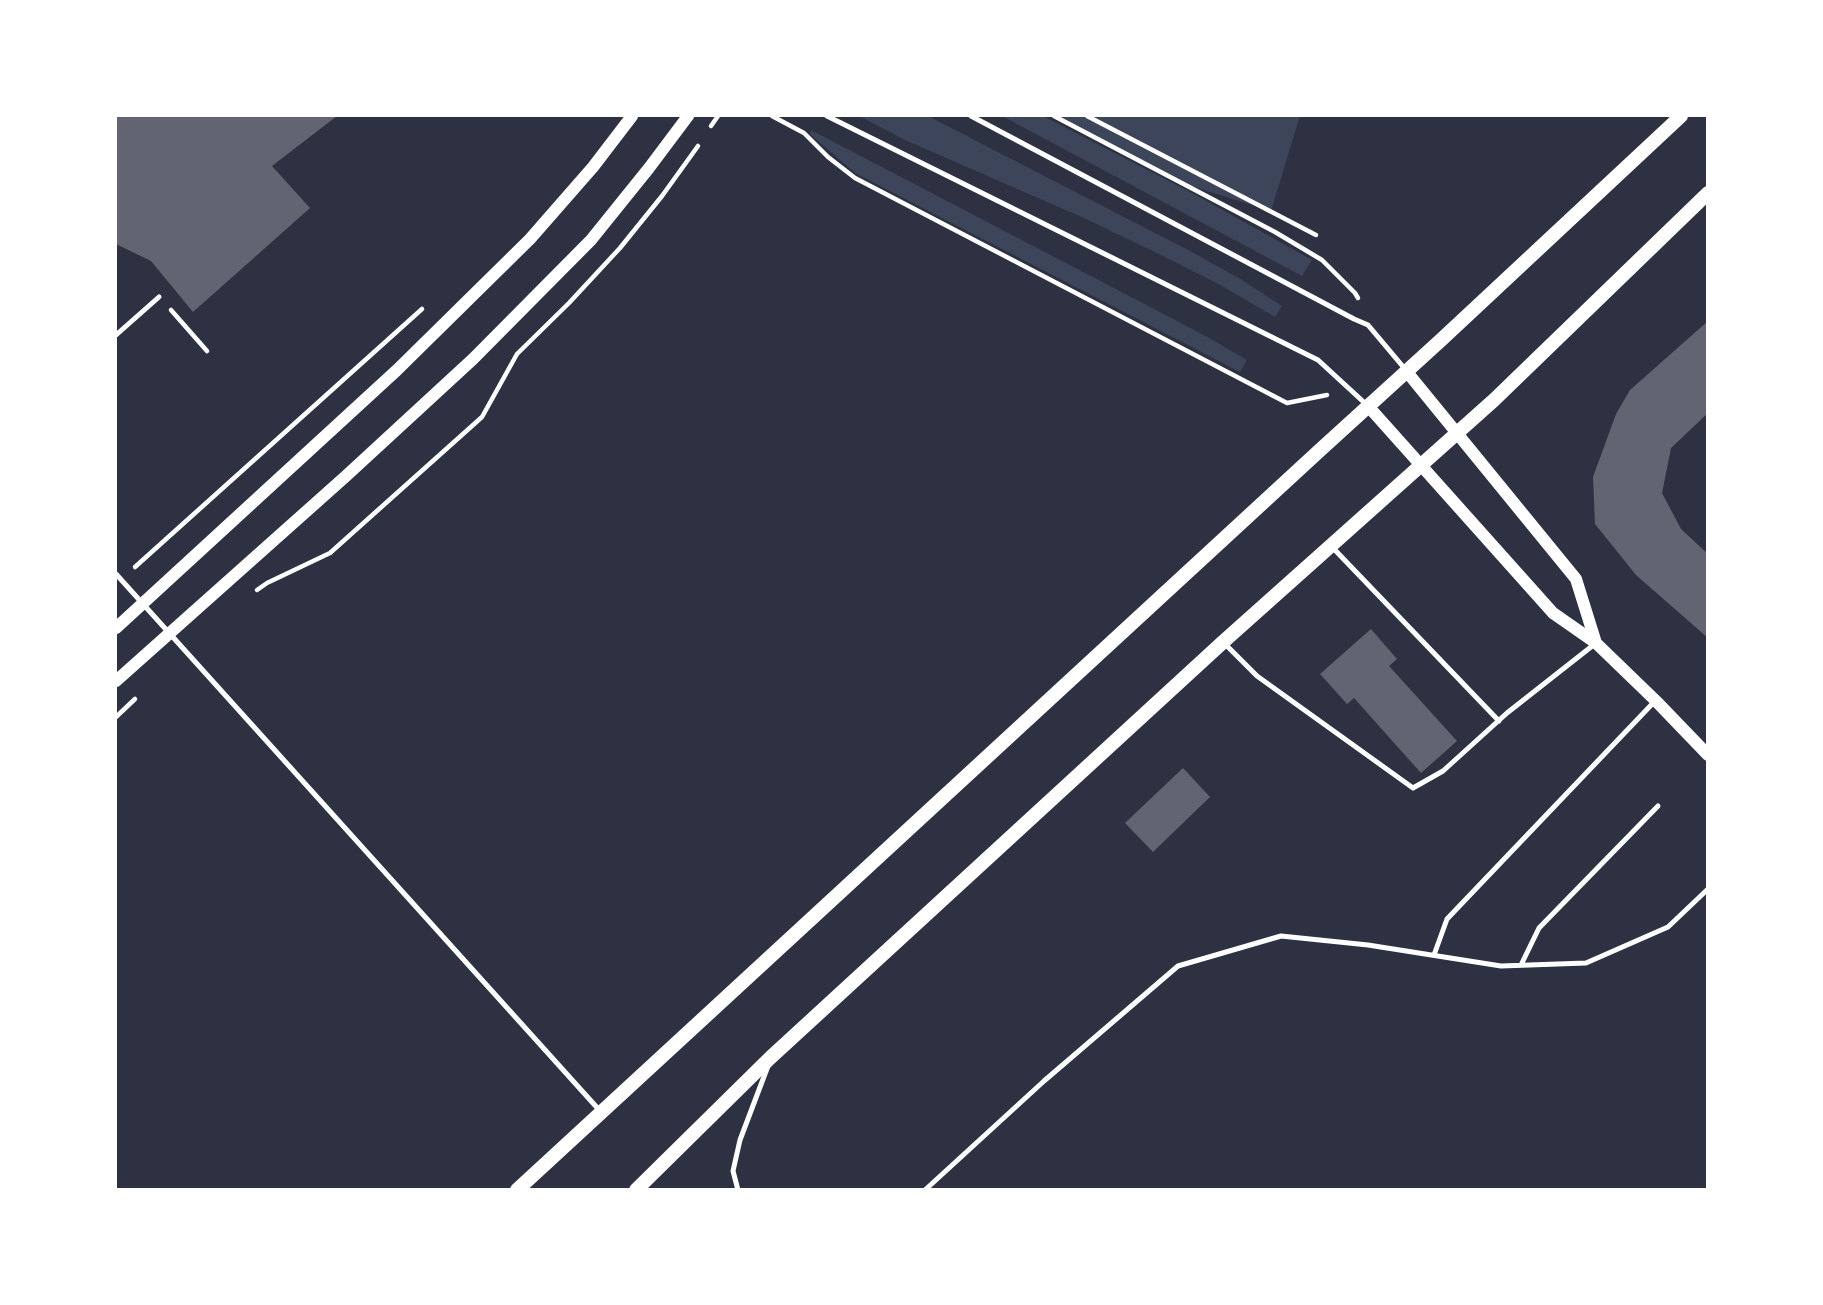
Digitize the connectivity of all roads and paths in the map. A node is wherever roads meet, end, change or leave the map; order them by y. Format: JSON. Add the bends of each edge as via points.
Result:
{"nodes":[{"id":1,"x":632,"y":116,"type":"edge"},
{"id":2,"x":688,"y":116,"type":"edge"},
{"id":3,"x":718,"y":116,"type":"edge"},
{"id":4,"x":772,"y":116,"type":"edge"},
{"id":5,"x":827,"y":116,"type":"edge"},
{"id":6,"x":971,"y":116,"type":"edge"},
{"id":7,"x":1054,"y":116,"type":"edge"},
{"id":8,"x":1087,"y":116,"type":"edge"},
{"id":9,"x":1681,"y":116,"type":"edge"},
{"id":10,"x":1707,"y":193,"type":"edge"},
{"id":11,"x":1317,"y":235,"type":"dead end"},
{"id":12,"x":159,"y":296,"type":"dead end"},
{"id":13,"x":429,"y":303,"type":"dead end"},
{"id":14,"x":178,"y":320,"type":"dead end"},
{"id":15,"x":1368,"y":325,"type":"junction"},
{"id":16,"x":116,"y":335,"type":"edge"},
{"id":17,"x":208,"y":351,"type":"dead end"},
{"id":18,"x":1407,"y":372,"type":"junction"},
{"id":19,"x":1351,"y":390,"type":"junction"},
{"id":20,"x":1368,"y":406,"type":"junction"},
{"id":21,"x":1457,"y":433,"type":"junction"},
{"id":22,"x":1420,"y":465,"type":"junction"},
{"id":23,"x":1331,"y":546,"type":"junction"},
{"id":24,"x":116,"y":573,"type":"edge"},
{"id":25,"x":121,"y":579,"type":"junction"},
{"id":26,"x":257,"y":590,"type":"dead end"},
{"id":27,"x":143,"y":603,"type":"junction"},
{"id":28,"x":116,"y":628,"type":"edge"},
{"id":29,"x":170,"y":633,"type":"junction"},
{"id":30,"x":1223,"y":642,"type":"junction"},
{"id":31,"x":1597,"y":643,"type":"junction"},
{"id":32,"x":116,"y":681,"type":"edge"},
{"id":33,"x":1656,"y":701,"type":"junction"},
{"id":34,"x":1499,"y":721,"type":"junction"},
{"id":35,"x":1707,"y":755,"type":"edge"},
{"id":36,"x":1658,"y":806,"type":"dead end"},
{"id":37,"x":1707,"y":888,"type":"edge"},
{"id":38,"x":1434,"y":955,"type":"junction"},
{"id":39,"x":1521,"y":965,"type":"junction"},
{"id":40,"x":770,"y":1058,"type":"junction"},
{"id":41,"x":601,"y":1112,"type":"junction"},
{"id":42,"x":517,"y":1189,"type":"edge"},
{"id":43,"x":636,"y":1189,"type":"edge"},
{"id":44,"x":738,"y":1189,"type":"edge"},
{"id":45,"x":925,"y":1189,"type":"edge"}],
"edges":[{"from":1,"to":27,"type":"street","via":[[530,239],[397,370]]},
{"from":2,"to":29,"type":"street","via":[[591,240],[473,359]]},
{"from":3,"to":26,"type":"path","via":[[620,248],[517,354],[482,416],[330,553]]},
{"from":4,"to":19,"type":"path","via":[[804,133],[855,178],[1287,403]]},
{"from":5,"to":19,"type":"lane","via":[[1318,360]]},
{"from":6,"to":15,"type":"lane"},
{"from":7,"to":15,"type":"path","via":[[1322,260],[1355,293]]},
{"from":8,"to":11,"type":"path"},
{"from":9,"to":18,"type":"main road"},
{"from":10,"to":21,"type":"main road"},
{"from":12,"to":16,"type":"lane"},
{"from":13,"to":25,"type":"path"},
{"from":14,"to":17,"type":"path"},
{"from":15,"to":18,"type":"lane"},
{"from":18,"to":20,"type":"main road"},
{"from":18,"to":21,"type":"street"},
{"from":19,"to":20,"type":"lane"},
{"from":20,"to":22,"type":"street"},
{"from":20,"to":41,"type":"main road"},
{"from":21,"to":22,"type":"main road"},
{"from":21,"to":31,"type":"street","via":[[1576,579]]},
{"from":22,"to":23,"type":"main road"},
{"from":22,"to":31,"type":"street","via":[[1553,613]]},
{"from":23,"to":30,"type":"main road"},
{"from":23,"to":34,"type":"lane"},
{"from":24,"to":25,"type":"lane"},
{"from":25,"to":27,"type":"lane"},
{"from":27,"to":28,"type":"street"},
{"from":27,"to":29,"type":"lane"},
{"from":29,"to":32,"type":"street"},
{"from":29,"to":41,"type":"lane"},
{"from":30,"to":34,"type":"lane","via":[[1257,676],[1413,788],[1443,771]]},
{"from":30,"to":40,"type":"main road"},
{"from":31,"to":33,"type":"street"},
{"from":31,"to":34,"type":"lane"},
{"from":33,"to":35,"type":"street"},
{"from":33,"to":38,"type":"lane","via":[[1447,919]]},
{"from":36,"to":39,"type":"lane","via":[[1539,928]]},
{"from":37,"to":39,"type":"lane","via":[[1668,927],[1586,963]]},
{"from":38,"to":39,"type":"lane"},
{"from":38,"to":45,"type":"lane","via":[[1281,936],[1178,966]]},
{"from":40,"to":43,"type":"main road"},
{"from":40,"to":44,"type":"lane","via":[[740,1140],[733,1171]]},
{"from":41,"to":42,"type":"main road"}]}
